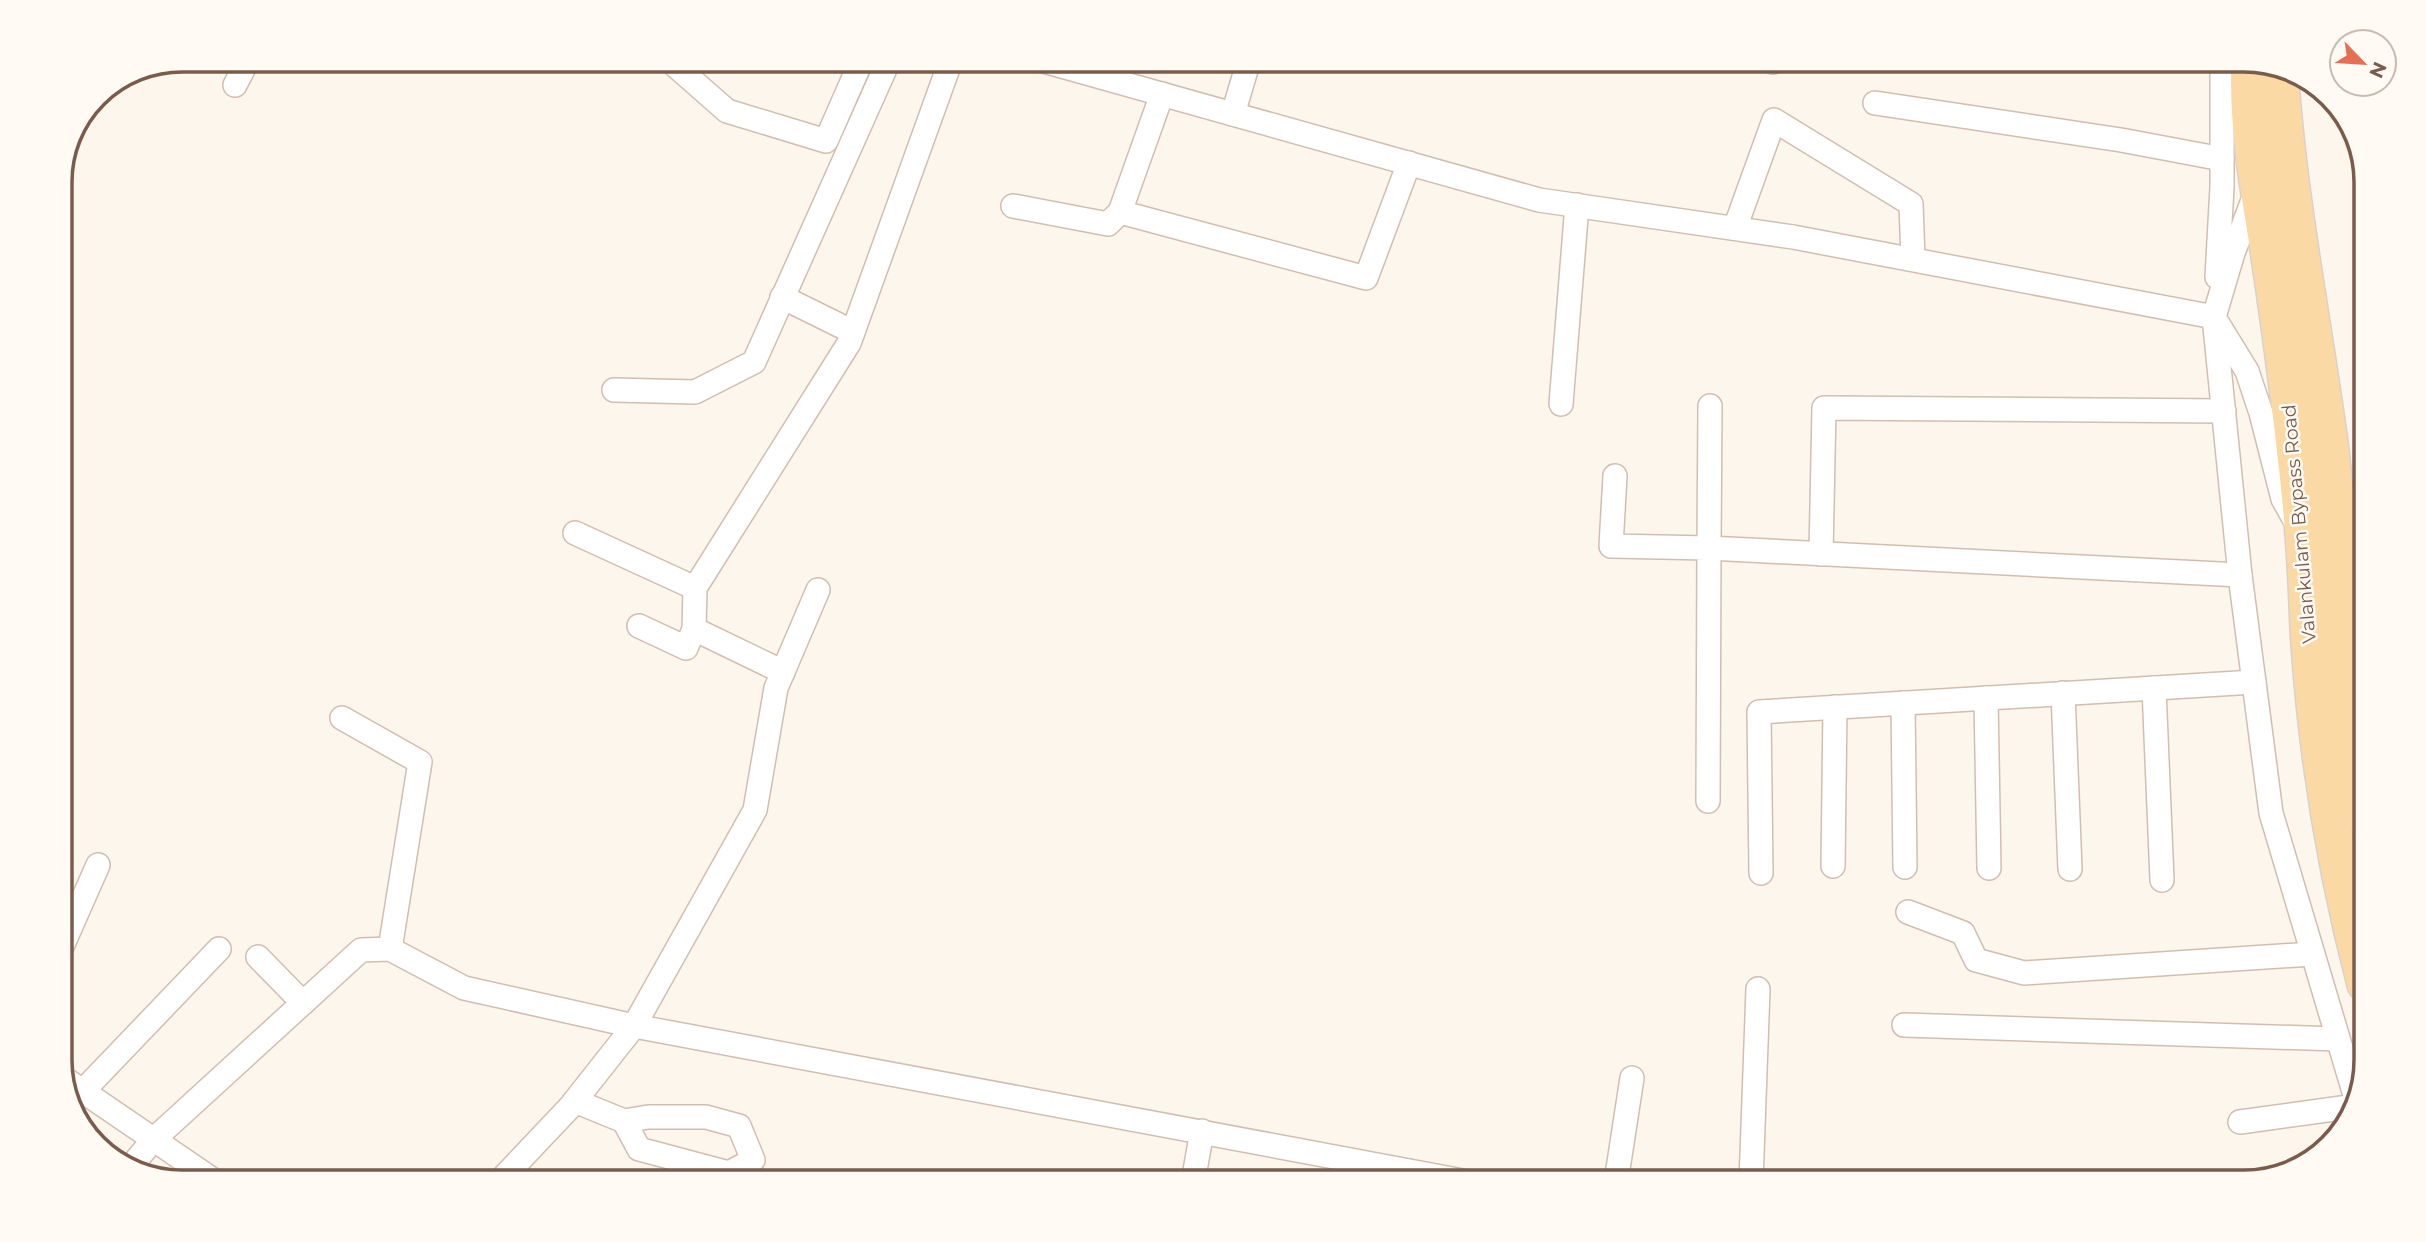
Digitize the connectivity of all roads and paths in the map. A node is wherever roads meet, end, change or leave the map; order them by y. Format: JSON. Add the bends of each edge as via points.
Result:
{"nodes":[{"id":1,"x":242,"y":72,"type":"edge"},
{"id":2,"x":682,"y":72,"type":"edge"},
{"id":3,"x":856,"y":72,"type":"edge"},
{"id":4,"x":884,"y":72,"type":"edge"},
{"id":5,"x":947,"y":72,"type":"edge"},
{"id":6,"x":1083,"y":72,"type":"edge"},
{"id":7,"x":1245,"y":72,"type":"edge"},
{"id":8,"x":2222,"y":72,"type":"edge"},
{"id":9,"x":2249,"y":72,"type":"edge"},
{"id":10,"x":2279,"y":77,"type":"edge"},
{"id":11,"x":235,"y":85,"type":"dead end"},
{"id":12,"x":1161,"y":94,"type":"junction"},
{"id":13,"x":1875,"y":103,"type":"dead end"},
{"id":14,"x":1233,"y":114,"type":"junction"},
{"id":15,"x":2222,"y":159,"type":"junction"},
{"id":16,"x":1409,"y":163,"type":"junction"},
{"id":17,"x":2259,"y":186,"type":"junction"},
{"id":18,"x":1577,"y":205,"type":"junction"},
{"id":19,"x":1013,"y":206,"type":"dead end"},
{"id":20,"x":1120,"y":212,"type":"junction"},
{"id":21,"x":1735,"y":228,"type":"junction"},
{"id":22,"x":1913,"y":260,"type":"junction"},
{"id":23,"x":782,"y":297,"type":"junction"},
{"id":24,"x":2214,"y":317,"type":"junction"},
{"id":25,"x":853,"y":332,"type":"junction"},
{"id":26,"x":614,"y":390,"type":"dead end"},
{"id":27,"x":1561,"y":404,"type":"dead end"},
{"id":28,"x":1710,"y":406,"type":"dead end"},
{"id":29,"x":2224,"y":411,"type":"junction"},
{"id":30,"x":1615,"y":476,"type":"dead end"},
{"id":31,"x":575,"y":533,"type":"dead end"},
{"id":32,"x":1709,"y":548,"type":"junction"},
{"id":33,"x":2317,"y":551,"type":"junction"},
{"id":34,"x":1821,"y":554,"type":"junction"},
{"id":35,"x":2240,"y":575,"type":"junction"},
{"id":36,"x":695,"y":588,"type":"junction"},
{"id":37,"x":818,"y":590,"type":"dead end"},
{"id":38,"x":639,"y":626,"type":"dead end"},
{"id":39,"x":694,"y":629,"type":"junction"},
{"id":40,"x":783,"y":672,"type":"junction"},
{"id":41,"x":2254,"y":682,"type":"junction"},
{"id":42,"x":2154,"y":688,"type":"junction"},
{"id":43,"x":2063,"y":693,"type":"junction"},
{"id":44,"x":1986,"y":698,"type":"junction"},
{"id":45,"x":1903,"y":703,"type":"junction"},
{"id":46,"x":1835,"y":707,"type":"junction"},
{"id":47,"x":342,"y":718,"type":"dead end"},
{"id":48,"x":2354,"y":731,"type":"edge"},
{"id":49,"x":1708,"y":801,"type":"dead end"},
{"id":50,"x":97,"y":865,"type":"dead end"},
{"id":51,"x":1833,"y":866,"type":"dead end"},
{"id":52,"x":1905,"y":867,"type":"dead end"},
{"id":53,"x":1989,"y":868,"type":"dead end"},
{"id":54,"x":2070,"y":869,"type":"dead end"},
{"id":55,"x":1761,"y":873,"type":"dead end"},
{"id":56,"x":2162,"y":880,"type":"dead end"},
{"id":57,"x":1908,"y":912,"type":"dead end"},
{"id":58,"x":72,"y":923,"type":"edge"},
{"id":59,"x":2354,"y":938,"type":"edge"},
{"id":60,"x":219,"y":949,"type":"dead end"},
{"id":61,"x":390,"y":949,"type":"junction"},
{"id":62,"x":2312,"y":954,"type":"junction"},
{"id":63,"x":258,"y":957,"type":"dead end"},
{"id":64,"x":1758,"y":989,"type":"dead end"},
{"id":65,"x":303,"y":1003,"type":"junction"},
{"id":66,"x":1904,"y":1025,"type":"dead end"},
{"id":67,"x":634,"y":1026,"type":"junction"},
{"id":68,"x":2337,"y":1039,"type":"junction"},
{"id":69,"x":1632,"y":1078,"type":"dead end"},
{"id":70,"x":75,"y":1086,"type":"edge"},
{"id":71,"x":2351,"y":1086,"type":"edge"},
{"id":72,"x":83,"y":1091,"type":"junction"},
{"id":73,"x":575,"y":1101,"type":"junction"},
{"id":74,"x":2344,"y":1106,"type":"edge"},
{"id":75,"x":624,"y":1121,"type":"junction"},
{"id":76,"x":2240,"y":1122,"type":"dead end"},
{"id":77,"x":1202,"y":1131,"type":"junction"},
{"id":78,"x":153,"y":1140,"type":"junction"},
{"id":79,"x":136,"y":1160,"type":"edge"},
{"id":80,"x":198,"y":1170,"type":"edge"},
{"id":81,"x":510,"y":1170,"type":"edge"},
{"id":82,"x":718,"y":1170,"type":"edge"},
{"id":83,"x":735,"y":1170,"type":"edge"},
{"id":84,"x":1195,"y":1170,"type":"edge"},
{"id":85,"x":1405,"y":1170,"type":"edge"},
{"id":86,"x":1618,"y":1170,"type":"edge"},
{"id":87,"x":1751,"y":1170,"type":"edge"}],
"edges":[{"from":1,"to":11,"type":"street"},
{"from":2,"to":3,"type":"street","via":[[727,111],[826,141]]},
{"from":4,"to":23,"type":"street"},
{"from":5,"to":25,"type":"street"},
{"from":6,"to":12,"type":"street"},
{"from":7,"to":14,"type":"street"},
{"from":8,"to":15,"type":"street"},
{"from":9,"to":17,"type":"main road","name":"Valankulam Bypass Road"},
{"from":10,"to":33,"type":"main road","name":"Valankulam Bypass Road","via":[[2283,135],[2312,321]]},
{"from":12,"to":14,"type":"street"},
{"from":12,"to":20,"type":"street"},
{"from":13,"to":15,"type":"street"},
{"from":14,"to":16,"type":"street"},
{"from":15,"to":24,"type":"street"},
{"from":16,"to":18,"type":"street","via":[[1539,200]]},
{"from":16,"to":20,"type":"street","via":[[1366,278]]},
{"from":17,"to":24,"type":"street","via":[[2232,253]]},
{"from":17,"to":33,"type":"main road","name":"Valankulam Bypass Road","via":[[2293,432]]},
{"from":18,"to":21,"type":"street"},
{"from":18,"to":27,"type":"street"},
{"from":19,"to":20,"type":"street","via":[[1108,225]]},
{"from":21,"to":22,"type":"street"},
{"from":21,"to":22,"type":"street","via":[[1774,120],[1911,204]]},
{"from":22,"to":24,"type":"street"},
{"from":23,"to":25,"type":"street"},
{"from":23,"to":26,"type":"street","via":[[754,362],[695,392]]},
{"from":24,"to":29,"type":"street"},
{"from":24,"to":33,"type":"street","via":[[2247,371],[2283,499]]},
{"from":25,"to":36,"type":"street"},
{"from":28,"to":32,"type":"street"},
{"from":29,"to":34,"type":"street","via":[[1824,408]]},
{"from":29,"to":35,"type":"street"},
{"from":30,"to":32,"type":"street","via":[[1611,546]]},
{"from":31,"to":36,"type":"street"},
{"from":32,"to":34,"type":"street"},
{"from":32,"to":49,"type":"street"},
{"from":33,"to":48,"type":"main road","name":"Valankulam Bypass Road"},
{"from":33,"to":59,"type":"main road","name":"Valankulam Bypass Road","via":[[2309,644],[2327,794]]},
{"from":34,"to":35,"type":"street"},
{"from":35,"to":41,"type":"street"},
{"from":36,"to":39,"type":"street"},
{"from":37,"to":40,"type":"street"},
{"from":38,"to":39,"type":"street","via":[[686,648]]},
{"from":39,"to":40,"type":"street"},
{"from":40,"to":67,"type":"street","via":[[776,688],[755,810]]},
{"from":41,"to":42,"type":"street"},
{"from":41,"to":62,"type":"street","via":[[2271,813]]},
{"from":42,"to":43,"type":"street"},
{"from":42,"to":56,"type":"street"},
{"from":43,"to":44,"type":"street"},
{"from":43,"to":54,"type":"street"},
{"from":44,"to":45,"type":"street"},
{"from":44,"to":53,"type":"street"},
{"from":45,"to":46,"type":"street"},
{"from":45,"to":52,"type":"street"},
{"from":46,"to":51,"type":"street"},
{"from":46,"to":55,"type":"street","via":[[1759,712]]},
{"from":47,"to":61,"type":"street","via":[[420,762]]},
{"from":50,"to":58,"type":"street"},
{"from":57,"to":62,"type":"street","via":[[1963,933],[1976,960],[2024,973]]},
{"from":60,"to":72,"type":"street"},
{"from":61,"to":65,"type":"street","via":[[360,950]]},
{"from":61,"to":67,"type":"street","via":[[464,988]]},
{"from":62,"to":68,"type":"street"},
{"from":63,"to":65,"type":"street"},
{"from":64,"to":87,"type":"street"},
{"from":65,"to":78,"type":"street"},
{"from":66,"to":68,"type":"street"},
{"from":67,"to":73,"type":"street"},
{"from":67,"to":77,"type":"street"},
{"from":68,"to":71,"type":"street"},
{"from":69,"to":86,"type":"street"},
{"from":70,"to":72,"type":"street"},
{"from":72,"to":78,"type":"street"},
{"from":73,"to":75,"type":"street"},
{"from":73,"to":81,"type":"street"},
{"from":74,"to":76,"type":"street"},
{"from":75,"to":82,"type":"street","via":[[639,1149]]},
{"from":75,"to":83,"type":"street","via":[[706,1117],[739,1126],[753,1160]]},
{"from":77,"to":84,"type":"street"},
{"from":77,"to":85,"type":"street"},
{"from":78,"to":79,"type":"street"},
{"from":78,"to":80,"type":"street"}]}
